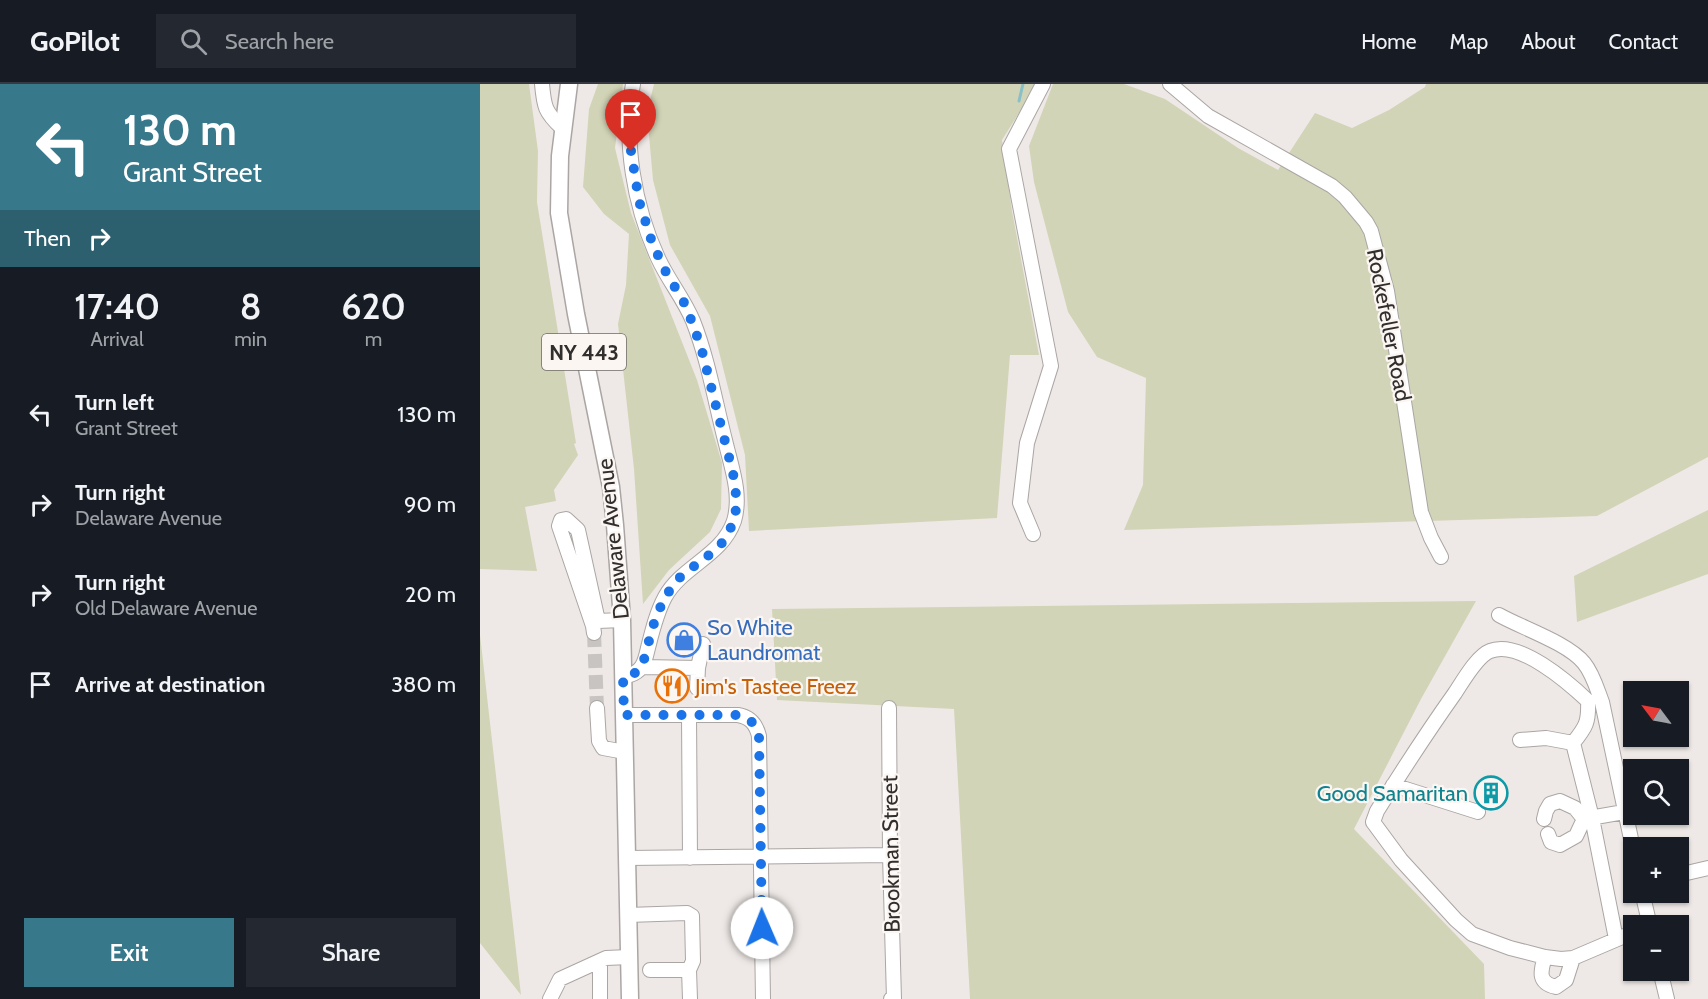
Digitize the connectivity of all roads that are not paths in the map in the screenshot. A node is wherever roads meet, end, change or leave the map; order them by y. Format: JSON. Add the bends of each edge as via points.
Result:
{"nodes":[{"id":1,"x":542,"y":84,"type":"edge"},
{"id":2,"x":569,"y":84,"type":"edge"},
{"id":3,"x":633,"y":84,"type":"edge"},
{"id":4,"x":1043,"y":84,"type":"edge"},
{"id":5,"x":1170,"y":84,"type":"edge"},
{"id":6,"x":562,"y":128,"type":"junction"},
{"id":7,"x":1033,"y":534,"type":"dead end"},
{"id":8,"x":1441,"y":557,"type":"dead end"},
{"id":9,"x":1499,"y":615,"type":"dead end"},
{"id":10,"x":622,"y":620,"type":"junction"},
{"id":11,"x":594,"y":633,"type":"tunnel mouth"},
{"id":12,"x":703,"y":644,"type":"dead end"},
{"id":13,"x":642,"y":667,"type":"junction"},
{"id":14,"x":698,"y":668,"type":"junction"},
{"id":15,"x":623,"y":677,"type":"junction"},
{"id":16,"x":697,"y":688,"type":"dead end"},
{"id":17,"x":597,"y":708,"type":"tunnel mouth"},
{"id":18,"x":889,"y":708,"type":"dead end"},
{"id":19,"x":624,"y":715,"type":"junction"},
{"id":20,"x":689,"y":715,"type":"junction"},
{"id":21,"x":1520,"y":740,"type":"dead end"},
{"id":22,"x":1573,"y":743,"type":"junction"},
{"id":23,"x":625,"y":752,"type":"junction"},
{"id":24,"x":1393,"y":785,"type":"junction"},
{"id":25,"x":1623,"y":807,"type":"edge"},
{"id":26,"x":1478,"y":812,"type":"dead end"},
{"id":27,"x":1623,"y":812,"type":"edge"},
{"id":28,"x":1545,"y":819,"type":"dead end"},
{"id":29,"x":1588,"y":819,"type":"junction"},
{"id":30,"x":1548,"y":834,"type":"dead end"},
{"id":31,"x":890,"y":855,"type":"junction"},
{"id":32,"x":761,"y":857,"type":"junction"},
{"id":33,"x":627,"y":858,"type":"junction"},
{"id":34,"x":690,"y":858,"type":"junction"},
{"id":35,"x":1708,"y":868,"type":"edge"},
{"id":36,"x":1689,"y":872,"type":"edge"},
{"id":37,"x":628,"y":915,"type":"junction"},
{"id":38,"x":1623,"y":936,"type":"edge"},
{"id":39,"x":1616,"y":939,"type":"junction"},
{"id":40,"x":629,"y":957,"type":"junction"},
{"id":41,"x":1545,"y":957,"type":"junction"},
{"id":42,"x":1573,"y":958,"type":"junction"},
{"id":43,"x":600,"y":962,"type":"junction"},
{"id":44,"x":650,"y":970,"type":"dead end"},
{"id":45,"x":689,"y":970,"type":"junction"},
{"id":46,"x":1663,"y":981,"type":"edge"},
{"id":47,"x":550,"y":999,"type":"edge"},
{"id":48,"x":600,"y":999,"type":"edge"},
{"id":49,"x":630,"y":999,"type":"edge"},
{"id":50,"x":690,"y":999,"type":"edge"},
{"id":51,"x":763,"y":999,"type":"edge"},
{"id":52,"x":892,"y":999,"type":"edge"},
{"id":53,"x":1667,"y":999,"type":"edge"}],
"edges":[{"from":1,"to":6,"type":"street","via":[[545,110]]},
{"from":2,"to":6,"type":"main road","name":"Delaware Avenue","number":"NY 443"},
{"from":3,"to":13,"type":"street","via":[[629,116],[639,201],[658,258],[697,333],[737,502],[734,522],[722,543],[681,576],[664,598]]},
{"from":4,"to":7,"type":"street","via":[[1009,149],[1051,366],[1027,443],[1020,503]]},
{"from":5,"to":8,"type":"street","name":"Rockefeller Road","via":[[1208,116],[1332,186],[1366,222],[1387,291],[1421,512]]},
{"from":6,"to":10,"type":"main road","name":"Delaware Avenue","number":"NY 443","via":[[562,236],[612,487]]},
{"from":9,"to":25,"type":"street","via":[[1562,646],[1585,664],[1602,702]]},
{"from":10,"to":11,"type":"street","via":[[598,621],[578,530],[566,519],[561,520],[559,526]]},
{"from":10,"to":15,"type":"main road","name":"Delaware Avenue","number":"NY 443"},
{"from":12,"to":14,"type":"street"},
{"from":13,"to":14,"type":"street"},
{"from":13,"to":15,"type":"street"},
{"from":14,"to":16,"type":"street"},
{"from":15,"to":19,"type":"main road","name":"Delaware Avenue","number":"NY 443"},
{"from":17,"to":23,"type":"street","via":[[599,741],[603,747]]},
{"from":18,"to":31,"type":"street","name":"Brookman Street"},
{"from":19,"to":20,"type":"street"},
{"from":19,"to":23,"type":"main road","name":"Delaware Avenue","number":"NY 443"},
{"from":20,"to":32,"type":"street","via":[[740,715],[751,721],[758,732]]},
{"from":20,"to":34,"type":"street"},
{"from":21,"to":22,"type":"street","via":[[1546,738]]},
{"from":22,"to":24,"type":"street","via":[[1589,718],[1588,701],[1569,682],[1536,661],[1509,650],[1490,651],[1467,675]]},
{"from":22,"to":29,"type":"street"},
{"from":23,"to":33,"type":"main road","name":"Delaware Avenue","number":"NY 443"},
{"from":24,"to":26,"type":"street"},
{"from":24,"to":41,"type":"street","via":[[1373,822],[1401,860],[1472,934]]},
{"from":27,"to":29,"type":"street"},
{"from":28,"to":29,"type":"street","via":[[1550,804],[1560,801]]},
{"from":29,"to":30,"type":"street","via":[[1576,836],[1560,845],[1551,842]]},
{"from":29,"to":39,"type":"street"},
{"from":31,"to":32,"type":"street"},
{"from":31,"to":52,"type":"street","name":"Brookman Street"},
{"from":32,"to":34,"type":"street"},
{"from":32,"to":51,"type":"street"},
{"from":33,"to":34,"type":"street"},
{"from":33,"to":37,"type":"main road","name":"Delaware Avenue","number":"NY 443"},
{"from":35,"to":36,"type":"street"},
{"from":37,"to":40,"type":"main road","name":"Delaware Avenue","number":"NY 443"},
{"from":37,"to":45,"type":"street","via":[[692,915],[693,961]]},
{"from":38,"to":39,"type":"street"},
{"from":39,"to":42,"type":"street"},
{"from":40,"to":43,"type":"street"},
{"from":40,"to":49,"type":"main road","name":"Delaware Avenue","number":"NY 443"},
{"from":41,"to":42,"type":"street"},
{"from":41,"to":42,"type":"street","via":[[1540,969],[1542,979],[1556,987],[1566,980]]},
{"from":43,"to":47,"type":"street","via":[[560,979]]},
{"from":43,"to":48,"type":"street"},
{"from":44,"to":45,"type":"street"},
{"from":45,"to":50,"type":"street"},
{"from":46,"to":53,"type":"street"}]}
